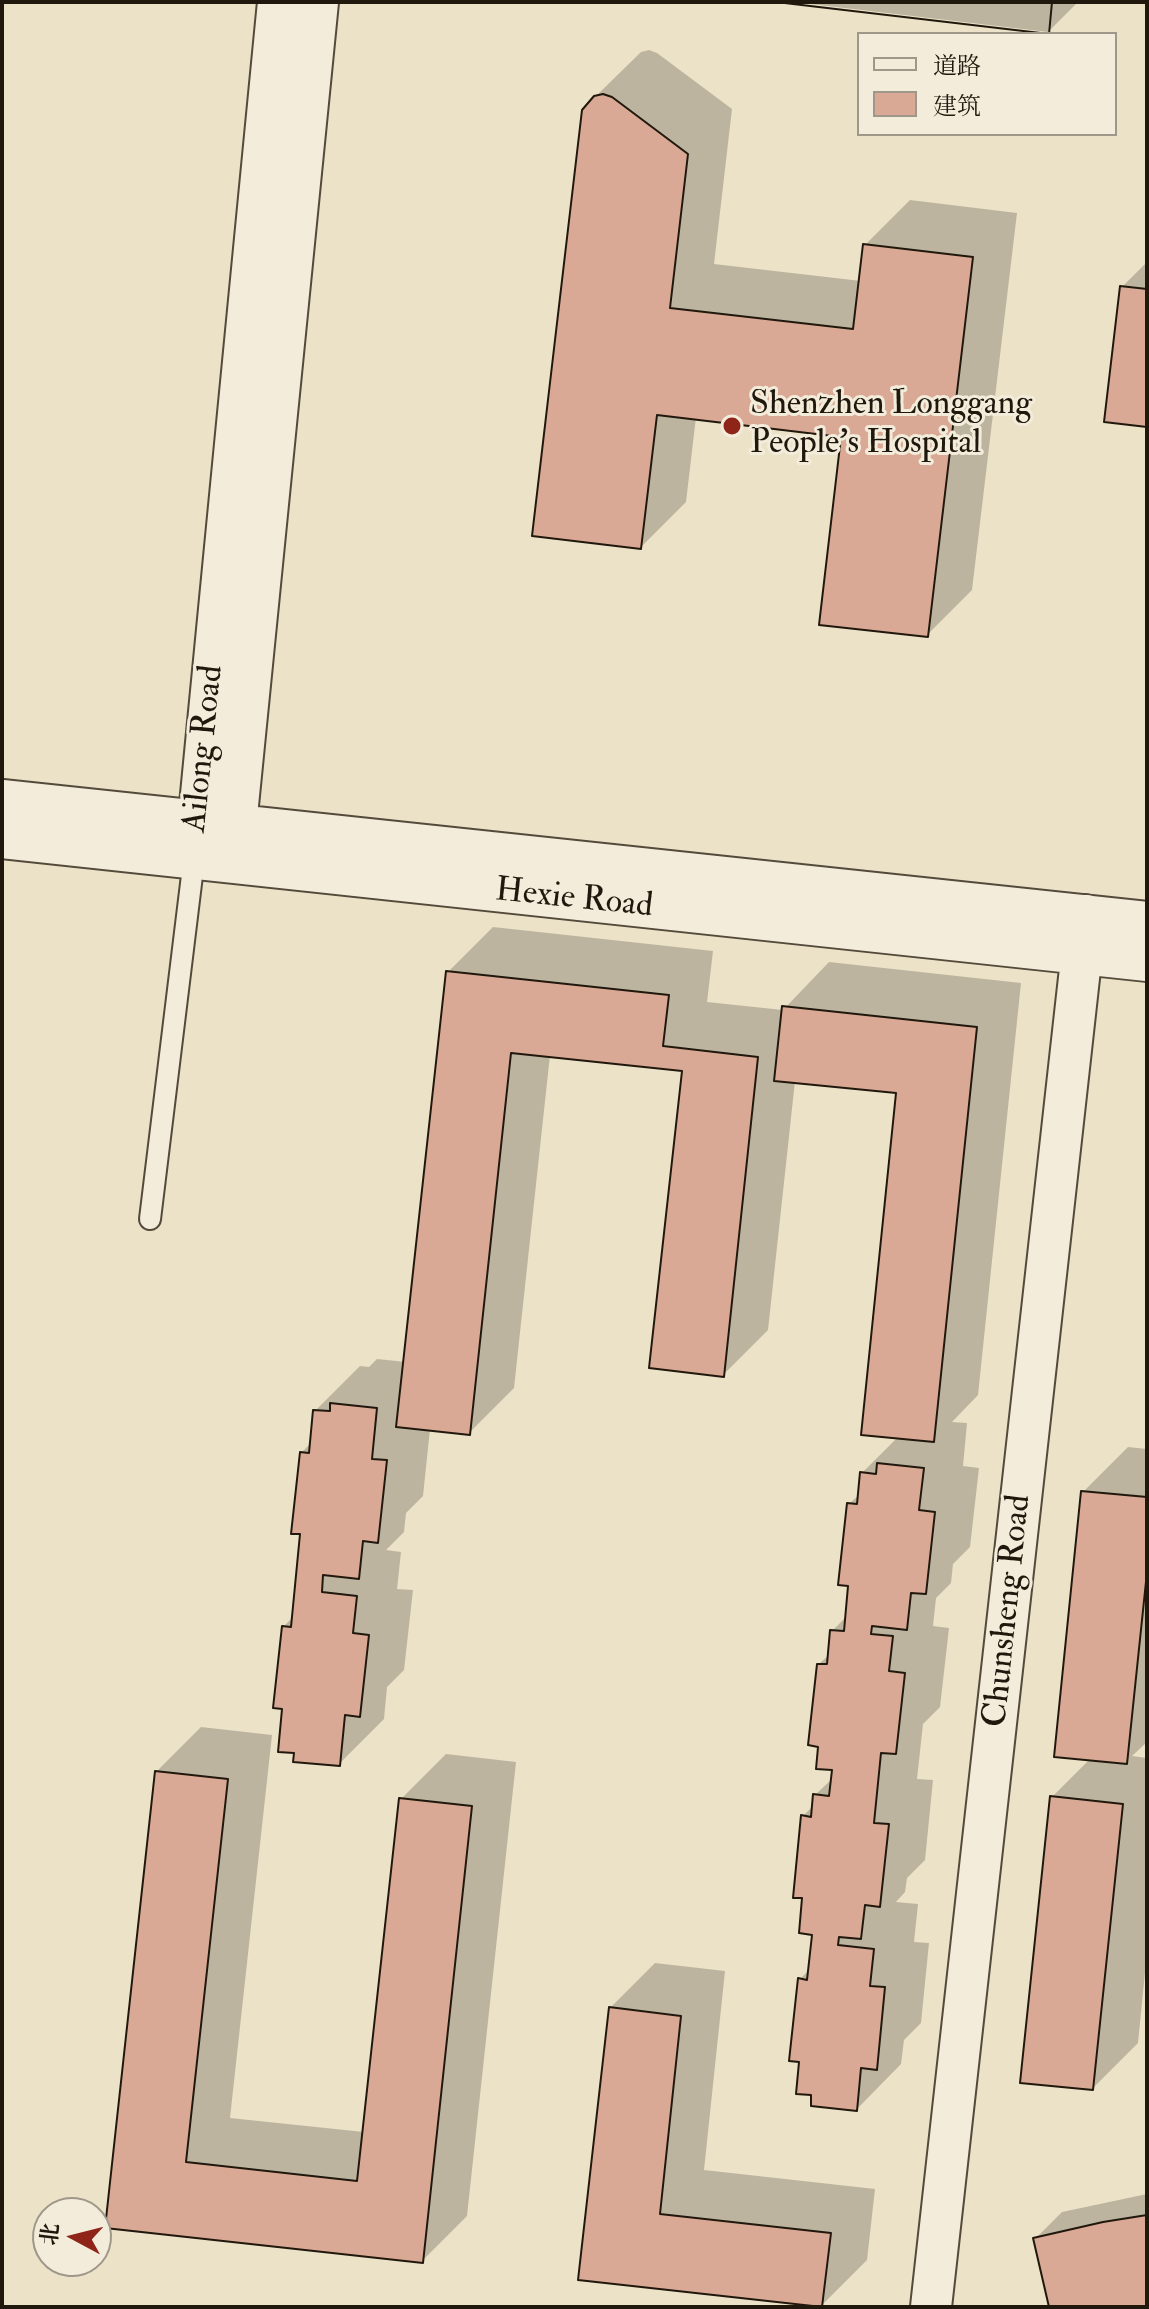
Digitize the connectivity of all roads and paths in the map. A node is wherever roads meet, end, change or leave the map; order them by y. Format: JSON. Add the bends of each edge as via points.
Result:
{"nodes":[{"id":1,"x":278,"y":2,"type":"edge"},
{"id":2,"x":318,"y":2,"type":"edge"},
{"id":3,"x":2,"y":800,"type":"edge"},
{"id":4,"x":210,"y":835,"type":"junction"},
{"id":5,"x":2,"y":838,"type":"edge"},
{"id":6,"x":1147,"y":922,"type":"edge"},
{"id":7,"x":1084,"y":935,"type":"junction"},
{"id":8,"x":1147,"y":961,"type":"edge"},
{"id":9,"x":150,"y":1219,"type":"dead end"},
{"id":10,"x":931,"y":2307,"type":"edge"}],
"edges":[{"from":1,"to":4,"type":"street","name":"Ailong Road"},
{"from":2,"to":4,"type":"street","name":"Ailong Road"},
{"from":3,"to":4,"type":"street","name":"Hexie Road"},
{"from":4,"to":5,"type":"street","name":"Hexie Road"},
{"from":4,"to":7,"type":"street","name":"Hexie Road"},
{"from":4,"to":7,"type":"street","name":"Hexie Road"},
{"from":4,"to":9,"type":"lane"},
{"from":6,"to":7,"type":"street","name":"Hexie Road"},
{"from":7,"to":8,"type":"street","name":"Hexie Road"},
{"from":7,"to":10,"type":"street","name":"Chunsheng Road"}]}
